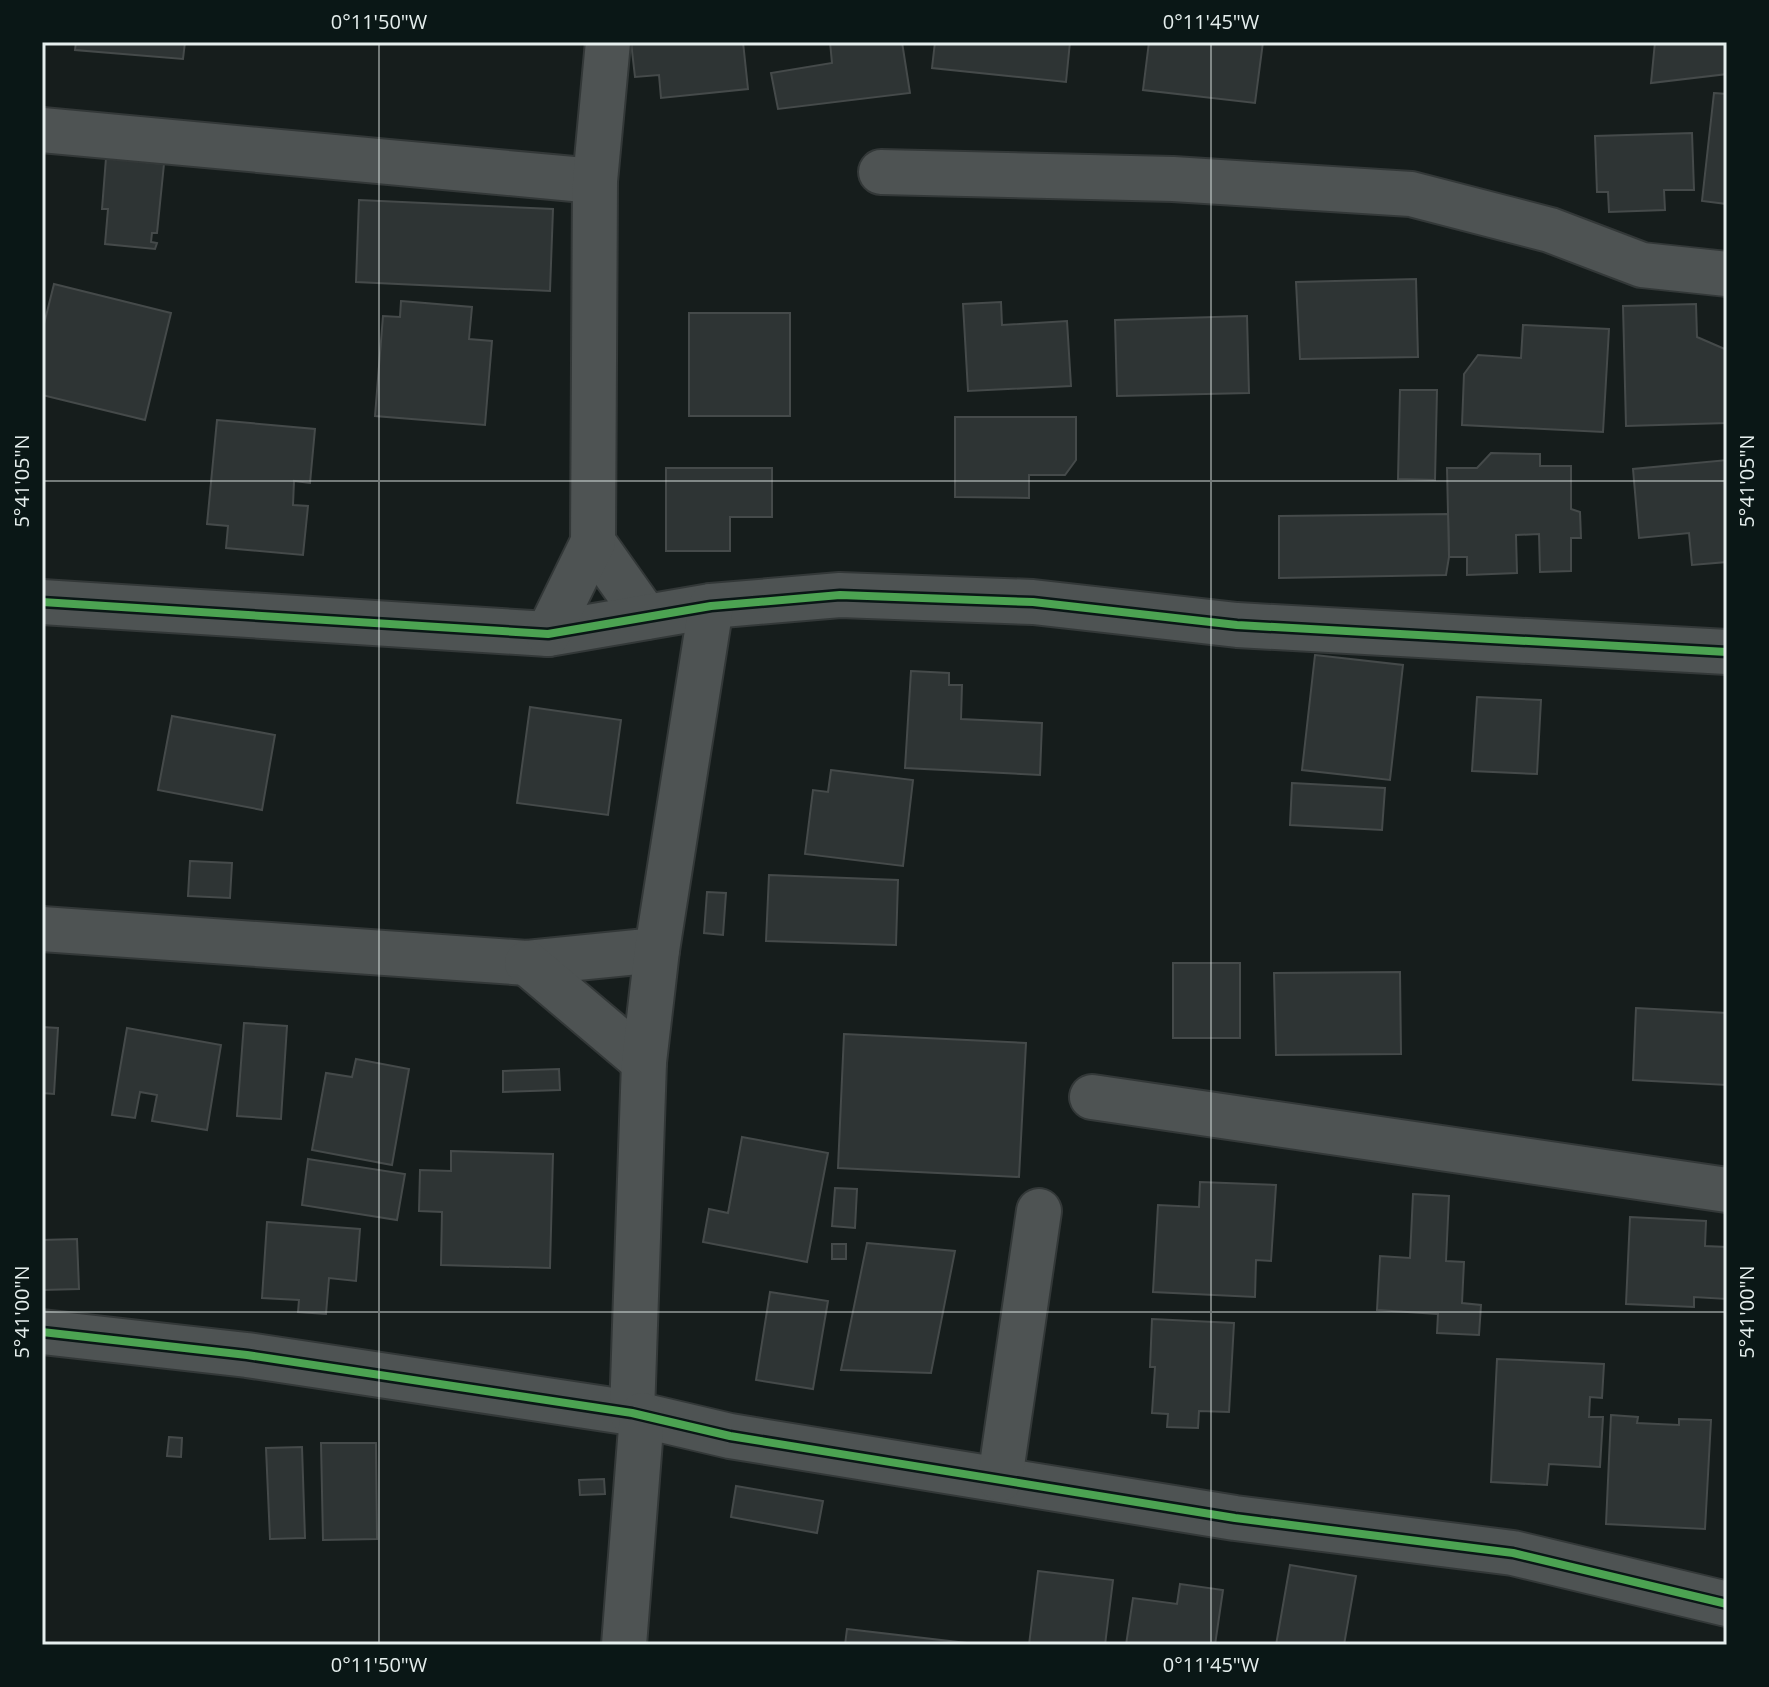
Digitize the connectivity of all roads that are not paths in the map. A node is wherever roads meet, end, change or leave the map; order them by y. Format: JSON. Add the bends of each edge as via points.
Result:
{"nodes":[{"id":1,"x":608,"y":42,"type":"edge"},
{"id":2,"x":42,"y":130,"type":"edge"},
{"id":3,"x":881,"y":172,"type":"dead end"},
{"id":4,"x":595,"y":181,"type":"junction"},
{"id":5,"x":1727,"y":274,"type":"edge"},
{"id":6,"x":593,"y":542,"type":"junction"},
{"id":7,"x":42,"y":602,"type":"edge"},
{"id":8,"x":711,"y":606,"type":"junction"},
{"id":9,"x":646,"y":617,"type":"junction"},
{"id":10,"x":548,"y":634,"type":"junction"},
{"id":11,"x":1727,"y":652,"type":"edge"},
{"id":12,"x":42,"y":929,"type":"edge"},
{"id":13,"x":657,"y":950,"type":"junction"},
{"id":14,"x":527,"y":963,"type":"junction"},
{"id":15,"x":644,"y":1062,"type":"junction"},
{"id":16,"x":1092,"y":1097,"type":"dead end"},
{"id":17,"x":1727,"y":1190,"type":"edge"},
{"id":18,"x":1039,"y":1211,"type":"dead end"},
{"id":19,"x":42,"y":1332,"type":"edge"},
{"id":20,"x":637,"y":1414,"type":"junction"},
{"id":21,"x":1000,"y":1479,"type":"junction"},
{"id":22,"x":1727,"y":1604,"type":"edge"},
{"id":23,"x":624,"y":1645,"type":"edge"}],
"edges":[{"from":1,"to":4,"type":"street"},
{"from":2,"to":4,"type":"street"},
{"from":3,"to":5,"type":"street","via":[[1173,179],[1411,194],[1550,230],[1642,265]]},
{"from":4,"to":6,"type":"street"},
{"from":6,"to":9,"type":"street"},
{"from":6,"to":10,"type":"street"},
{"from":7,"to":10,"type":"street"},
{"from":8,"to":9,"type":"street"},
{"from":8,"to":11,"type":"street","via":[[840,595],[1033,602],[1237,625]]},
{"from":8,"to":13,"type":"street"},
{"from":9,"to":10,"type":"street"},
{"from":12,"to":14,"type":"street"},
{"from":13,"to":14,"type":"street"},
{"from":13,"to":15,"type":"street"},
{"from":14,"to":15,"type":"street"},
{"from":15,"to":20,"type":"street"},
{"from":16,"to":17,"type":"street"},
{"from":18,"to":21,"type":"street"},
{"from":19,"to":20,"type":"street","via":[[247,1355]]},
{"from":20,"to":21,"type":"street","via":[[730,1436]]},
{"from":20,"to":23,"type":"street"},
{"from":21,"to":22,"type":"street","via":[[1235,1518],[1513,1553]]}]}
